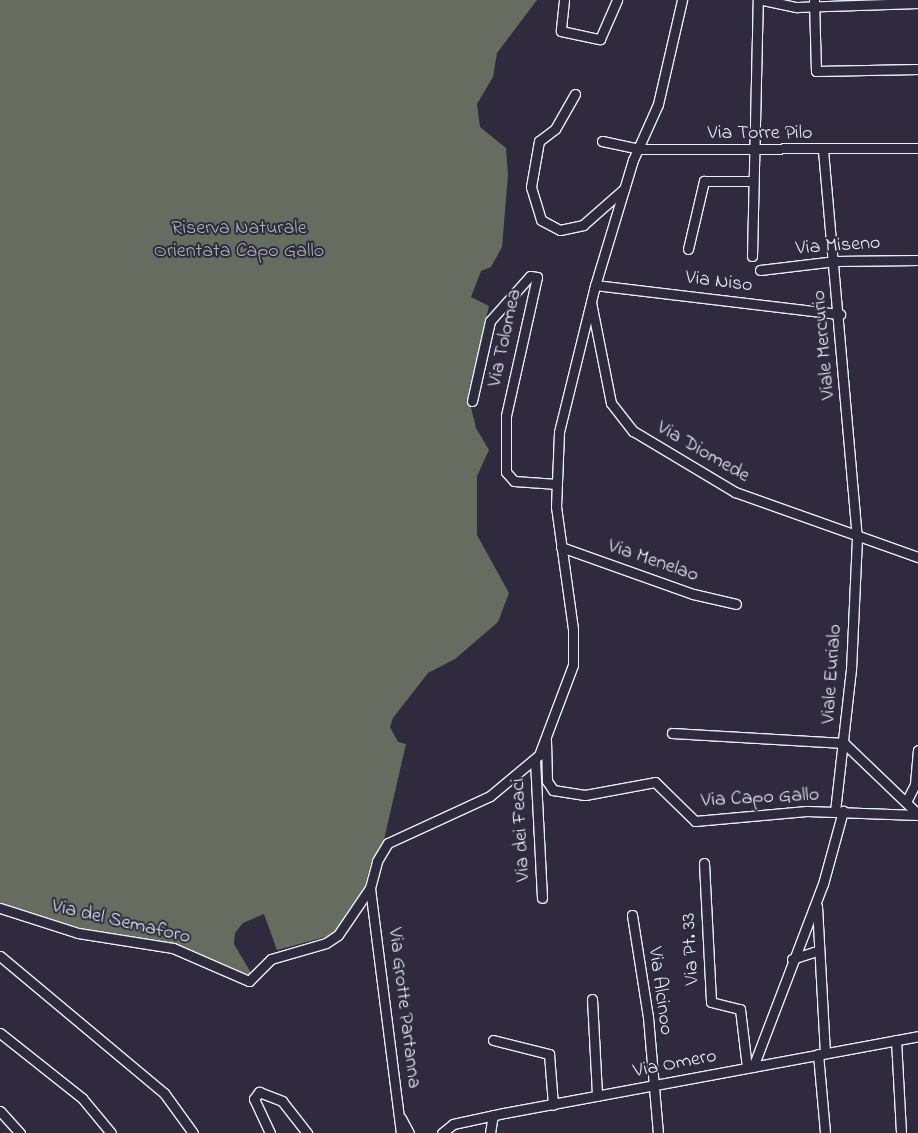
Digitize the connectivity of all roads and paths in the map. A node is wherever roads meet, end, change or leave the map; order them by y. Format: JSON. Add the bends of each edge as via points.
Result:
{"nodes":[{"id":1,"x":564,"y":0,"type":"edge"},
{"id":2,"x":617,"y":0,"type":"edge"},
{"id":3,"x":682,"y":0,"type":"edge"},
{"id":4,"x":758,"y":0,"type":"edge"},
{"id":5,"x":763,"y":0,"type":"edge"},
{"id":6,"x":814,"y":3,"type":"edge"},
{"id":7,"x":918,"y":3,"type":"edge"},
{"id":8,"x":918,"y":69,"type":"edge"},
{"id":9,"x":575,"y":94,"type":"dead end"},
{"id":10,"x":602,"y":141,"type":"dead end"},
{"id":11,"x":918,"y":148,"type":"edge"},
{"id":12,"x":639,"y":149,"type":"junction"},
{"id":13,"x":823,"y":150,"type":"junction"},
{"id":14,"x":751,"y":151,"type":"junction"},
{"id":15,"x":752,"y":181,"type":"junction"},
{"id":16,"x":624,"y":189,"type":"junction"},
{"id":17,"x":688,"y":249,"type":"dead end"},
{"id":18,"x":752,"y":256,"type":"dead end"},
{"id":19,"x":918,"y":260,"type":"edge"},
{"id":20,"x":835,"y":261,"type":"junction"},
{"id":21,"x":760,"y":270,"type":"dead end"},
{"id":22,"x":595,"y":285,"type":"junction"},
{"id":23,"x":590,"y":301,"type":"junction"},
{"id":24,"x":840,"y":314,"type":"junction"},
{"id":25,"x":472,"y":401,"type":"dead end"},
{"id":26,"x":557,"y":484,"type":"junction"},
{"id":27,"x":857,"y":538,"type":"junction"},
{"id":28,"x":561,"y":547,"type":"junction"},
{"id":29,"x":918,"y":557,"type":"edge"},
{"id":30,"x":736,"y":604,"type":"dead end"},
{"id":31,"x":672,"y":733,"type":"dead end"},
{"id":32,"x":546,"y":740,"type":"junction"},
{"id":33,"x":844,"y":743,"type":"junction"},
{"id":34,"x":918,"y":750,"type":"edge"},
{"id":35,"x":535,"y":760,"type":"junction"},
{"id":36,"x":906,"y":802,"type":"junction"},
{"id":37,"x":839,"y":811,"type":"junction"},
{"id":38,"x":918,"y":815,"type":"edge"},
{"id":39,"x":704,"y":863,"type":"dead end"},
{"id":40,"x":823,"y":884,"type":"junction"},
{"id":41,"x":370,"y":888,"type":"junction"},
{"id":42,"x":542,"y":898,"type":"dead end"},
{"id":43,"x":0,"y":908,"type":"edge"},
{"id":44,"x":632,"y":915,"type":"dead end"},
{"id":45,"x":817,"y":952,"type":"junction"},
{"id":46,"x":0,"y":956,"type":"edge"},
{"id":47,"x":792,"y":959,"type":"junction"},
{"id":48,"x":592,"y":999,"type":"dead end"},
{"id":49,"x":0,"y":1033,"type":"edge"},
{"id":50,"x":918,"y":1036,"type":"edge"},
{"id":51,"x":493,"y":1040,"type":"dead end"},
{"id":52,"x":896,"y":1040,"type":"junction"},
{"id":53,"x":822,"y":1053,"type":"junction"},
{"id":54,"x":750,"y":1067,"type":"junction"},
{"id":55,"x":654,"y":1085,"type":"junction"},
{"id":56,"x":597,"y":1096,"type":"junction"},
{"id":57,"x":553,"y":1104,"type":"junction"},
{"id":58,"x":0,"y":1112,"type":"edge"},
{"id":59,"x":493,"y":1115,"type":"junction"},
{"id":60,"x":401,"y":1118,"type":"junction"},
{"id":61,"x":20,"y":1133,"type":"edge"},
{"id":62,"x":111,"y":1133,"type":"edge"},
{"id":63,"x":193,"y":1133,"type":"edge"},
{"id":64,"x":270,"y":1133,"type":"edge"},
{"id":65,"x":307,"y":1133,"type":"edge"},
{"id":66,"x":400,"y":1133,"type":"edge"},
{"id":67,"x":409,"y":1133,"type":"edge"},
{"id":68,"x":442,"y":1133,"type":"edge"},
{"id":69,"x":490,"y":1133,"type":"edge"},
{"id":70,"x":658,"y":1133,"type":"edge"},
{"id":71,"x":825,"y":1133,"type":"edge"},
{"id":72,"x":901,"y":1133,"type":"edge"}],
"edges":[{"from":1,"to":2,"type":"street","via":[[561,31],[600,39]]},
{"from":3,"to":12,"type":"street","via":[[658,104]]},
{"from":4,"to":14,"type":"street"},
{"from":5,"to":6,"type":"street"},
{"from":6,"to":7,"type":"street"},
{"from":6,"to":8,"type":"street","via":[[816,71]]},
{"from":9,"to":16,"type":"street","via":[[554,129],[539,141],[531,187],[541,220],[560,230],[583,225]]},
{"from":10,"to":12,"type":"street","name":"Via Torre Pilo"},
{"from":11,"to":13,"type":"street","name":"Via Torre Pilo"},
{"from":12,"to":14,"type":"street","name":"Via Torre Pilo"},
{"from":12,"to":16,"type":"street"},
{"from":13,"to":14,"type":"street","name":"Via Torre Pilo"},
{"from":13,"to":20,"type":"street","name":"Viale Mercurio"},
{"from":14,"to":15,"type":"street"},
{"from":15,"to":17,"type":"street","via":[[704,181]]},
{"from":15,"to":18,"type":"street"},
{"from":16,"to":22,"type":"street"},
{"from":19,"to":20,"type":"street","name":"Via Miseno"},
{"from":20,"to":21,"type":"street","name":"Via Miseno"},
{"from":20,"to":24,"type":"street","name":"Viale Mercurio"},
{"from":22,"to":23,"type":"street"},
{"from":22,"to":24,"type":"street","name":"Via Niso"},
{"from":23,"to":26,"type":"street","via":[[558,432]]},
{"from":23,"to":27,"type":"street","name":"Via Diomede","via":[[606,389],[618,414],[629,427],[703,477]]},
{"from":24,"to":27,"type":"street","name":"Viale Mercurio"},
{"from":25,"to":26,"type":"street","name":"Via Tolomea","via":[[490,320],[530,276],[537,277],[506,416],[506,472],[514,480]]},
{"from":26,"to":28,"type":"street"},
{"from":27,"to":29,"type":"street","name":"Via Diomede"},
{"from":27,"to":33,"type":"street","name":"Viale Eurialo"},
{"from":28,"to":30,"type":"street","name":"Via Menelao","via":[[693,594]]},
{"from":28,"to":32,"type":"street","via":[[573,629],[573,665]]},
{"from":31,"to":33,"type":"street"},
{"from":32,"to":35,"type":"street","name":"Via del Semaforo"},
{"from":32,"to":37,"type":"street","name":"Via Capo Gallo","via":[[547,781],[562,792],[585,795],[655,782],[695,821]]},
{"from":33,"to":36,"type":"street"},
{"from":33,"to":37,"type":"street","name":"Viale Eurialo"},
{"from":34,"to":36,"type":"street","via":[[915,784]]},
{"from":35,"to":41,"type":"street","name":"Via del Semaforo","via":[[490,796],[388,843],[377,861]]},
{"from":35,"to":42,"type":"street","name":"Via dei Feaci"},
{"from":36,"to":38,"type":"street"},
{"from":37,"to":38,"type":"street","name":"Via Capo Gallo"},
{"from":37,"to":40,"type":"street","name":"Viale Eurialo"},
{"from":39,"to":54,"type":"street","name":"Via Pt. 33","via":[[711,1002],[740,1009]]},
{"from":40,"to":45,"type":"street","via":[[816,909]]},
{"from":40,"to":47,"type":"street"},
{"from":41,"to":43,"type":"street","name":"Via del Semaforo","via":[[333,940],[271,959],[249,981],[173,948],[78,933]]},
{"from":41,"to":60,"type":"street","name":"Via Grotte Partanna","via":[[380,990]]},
{"from":44,"to":55,"type":"street","name":"Via Alcinoo"},
{"from":45,"to":47,"type":"street"},
{"from":45,"to":53,"type":"street"},
{"from":46,"to":63,"type":"street","via":[[164,1093]]},
{"from":47,"to":54,"type":"street"},
{"from":48,"to":56,"type":"street"},
{"from":49,"to":62,"type":"street","via":[[82,1098]]},
{"from":50,"to":52,"type":"street","name":"Via Omero"},
{"from":51,"to":57,"type":"street","via":[[549,1054]]},
{"from":52,"to":53,"type":"street","name":"Via Omero"},
{"from":52,"to":72,"type":"street"},
{"from":53,"to":54,"type":"street","name":"Via Omero"},
{"from":53,"to":71,"type":"street"},
{"from":54,"to":55,"type":"street","name":"Via Omero"},
{"from":55,"to":56,"type":"street","name":"Via Omero"},
{"from":55,"to":70,"type":"street","name":"Via Alcinoo"},
{"from":56,"to":57,"type":"street","name":"Via Omero"},
{"from":57,"to":59,"type":"street","name":"Via Omero"},
{"from":58,"to":61,"type":"street"},
{"from":59,"to":68,"type":"street","name":"Via Omero","via":[[453,1124]]},
{"from":59,"to":69,"type":"street"},
{"from":60,"to":66,"type":"street","name":"Via Grotte Partanna"},
{"from":60,"to":67,"type":"street"},
{"from":64,"to":65,"type":"street","via":[[254,1099],[259,1092],[282,1101]]}]}
